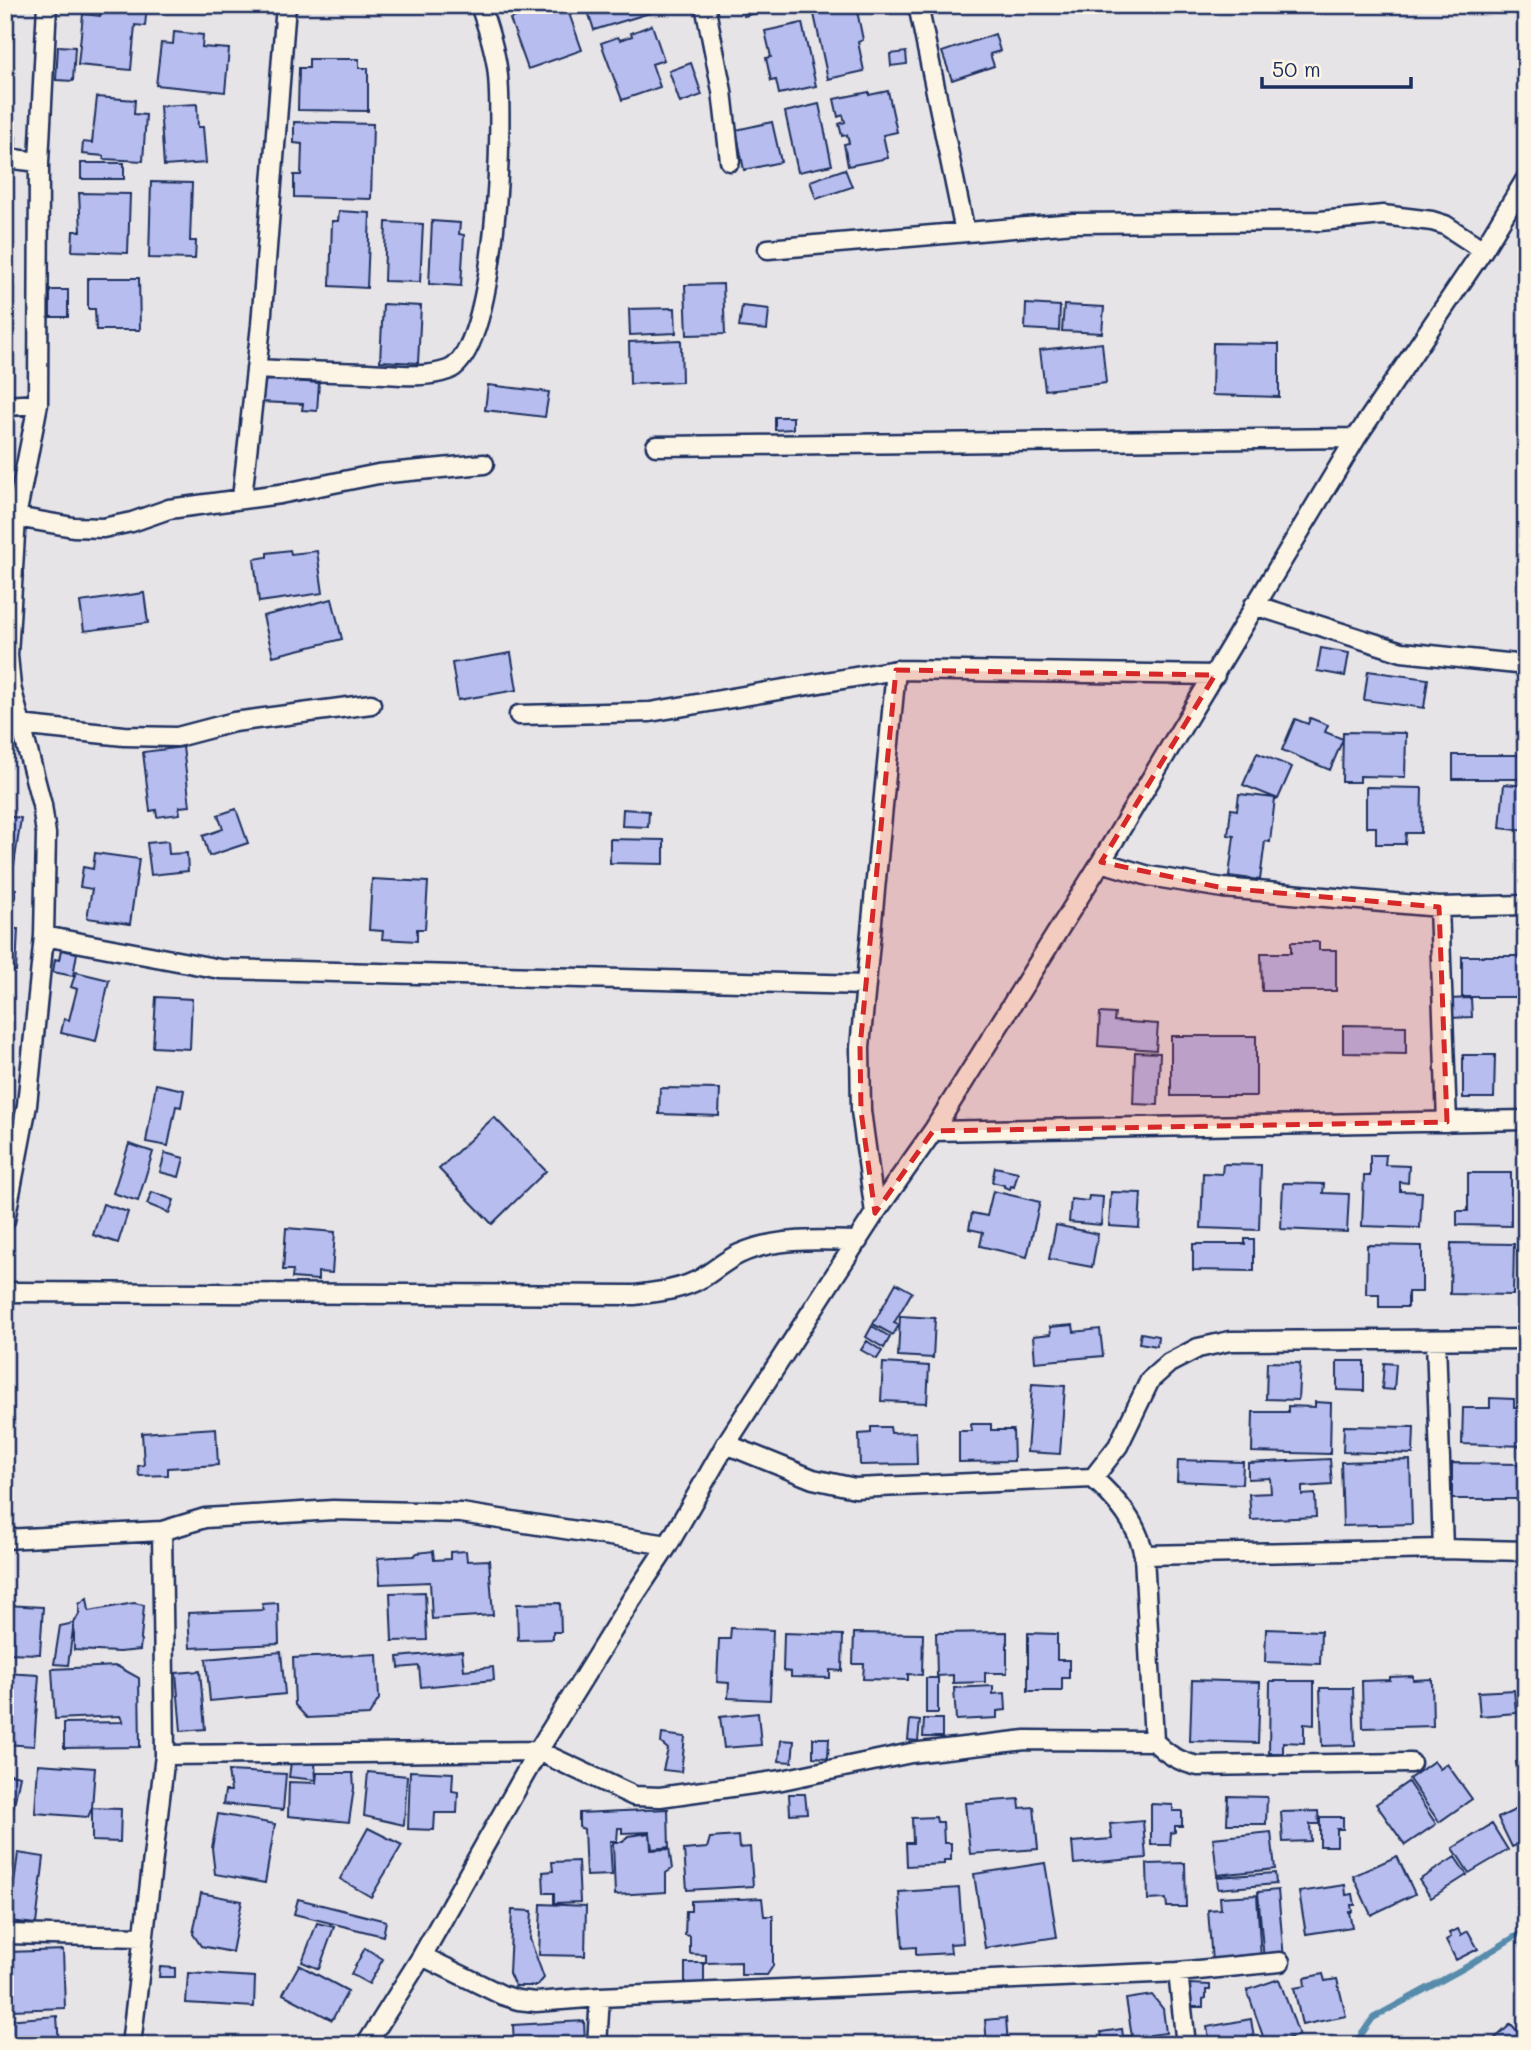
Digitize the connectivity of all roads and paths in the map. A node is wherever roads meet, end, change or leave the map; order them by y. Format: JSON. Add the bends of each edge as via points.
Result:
{"nodes":[{"id":1,"x":47,"y":5,"type":"edge"},
{"id":2,"x":286,"y":5,"type":"edge"},
{"id":3,"x":481,"y":5,"type":"edge"},
{"id":4,"x":705,"y":5,"type":"edge"},
{"id":5,"x":918,"y":5,"type":"edge"},
{"id":6,"x":5,"y":158,"type":"edge"},
{"id":7,"x":730,"y":161,"type":"dead end"},
{"id":8,"x":39,"y":162,"type":"junction"},
{"id":9,"x":1526,"y":179,"type":"edge"},
{"id":10,"x":965,"y":232,"type":"junction"},
{"id":11,"x":768,"y":249,"type":"dead end"},
{"id":12,"x":1483,"y":250,"type":"junction"},
{"id":13,"x":256,"y":369,"type":"junction"},
{"id":14,"x":38,"y":404,"type":"junction"},
{"id":15,"x":5,"y":406,"type":"edge"},
{"id":16,"x":1356,"y":438,"type":"junction"},
{"id":17,"x":656,"y":446,"type":"dead end"},
{"id":18,"x":484,"y":464,"type":"dead end"},
{"id":19,"x":242,"y":498,"type":"junction"},
{"id":20,"x":16,"y":517,"type":"junction"},
{"id":21,"x":1254,"y":605,"type":"junction"},
{"id":22,"x":1526,"y":664,"type":"edge"},
{"id":23,"x":895,"y":670,"type":"junction"},
{"id":24,"x":1215,"y":675,"type":"junction"},
{"id":25,"x":371,"y":704,"type":"dead end"},
{"id":26,"x":519,"y":715,"type":"dead end"},
{"id":27,"x":12,"y":726,"type":"edge"},
{"id":28,"x":1101,"y":862,"type":"junction"},
{"id":29,"x":1526,"y":905,"type":"edge"},
{"id":30,"x":1439,"y":906,"type":"junction"},
{"id":31,"x":44,"y":936,"type":"junction"},
{"id":32,"x":866,"y":985,"type":"junction"},
{"id":33,"x":1526,"y":1120,"type":"edge"},
{"id":34,"x":1447,"y":1122,"type":"junction"},
{"id":35,"x":933,"y":1131,"type":"junction"},
{"id":36,"x":875,"y":1213,"type":"junction"},
{"id":37,"x":5,"y":1220,"type":"edge"},
{"id":38,"x":858,"y":1241,"type":"junction"},
{"id":39,"x":5,"y":1292,"type":"edge"},
{"id":40,"x":1436,"y":1339,"type":"junction"},
{"id":41,"x":1526,"y":1339,"type":"edge"},
{"id":42,"x":726,"y":1444,"type":"junction"},
{"id":43,"x":1093,"y":1478,"type":"junction"},
{"id":44,"x":162,"y":1531,"type":"junction"},
{"id":45,"x":5,"y":1539,"type":"edge"},
{"id":46,"x":668,"y":1545,"type":"junction"},
{"id":47,"x":1443,"y":1549,"type":"junction"},
{"id":48,"x":1526,"y":1550,"type":"edge"},
{"id":49,"x":1144,"y":1555,"type":"junction"},
{"id":50,"x":1154,"y":1741,"type":"junction"},
{"id":51,"x":538,"y":1751,"type":"junction"},
{"id":52,"x":165,"y":1755,"type":"junction"},
{"id":53,"x":1411,"y":1763,"type":"dead end"},
{"id":54,"x":5,"y":1934,"type":"edge"},
{"id":55,"x":143,"y":1937,"type":"junction"},
{"id":56,"x":422,"y":1956,"type":"junction"},
{"id":57,"x":1280,"y":1962,"type":"dead end"},
{"id":58,"x":1178,"y":1972,"type":"junction"},
{"id":59,"x":600,"y":1997,"type":"junction"},
{"id":60,"x":131,"y":2045,"type":"edge"},
{"id":61,"x":366,"y":2045,"type":"edge"},
{"id":62,"x":597,"y":2045,"type":"edge"},
{"id":63,"x":1186,"y":2045,"type":"edge"}],
"edges":[{"from":1,"to":8,"type":"street"},
{"from":2,"to":13,"type":"street"},
{"from":3,"to":13,"type":"street","via":[[497,68],[499,185],[487,275],[467,354],[450,369],[423,375]]},
{"from":4,"to":7,"type":"street"},
{"from":5,"to":10,"type":"street"},
{"from":6,"to":8,"type":"street"},
{"from":8,"to":14,"type":"street"},
{"from":9,"to":12,"type":"street"},
{"from":10,"to":11,"type":"street"},
{"from":10,"to":12,"type":"street","via":[[1074,223],[1320,221],[1383,215],[1445,225]]},
{"from":12,"to":16,"type":"street"},
{"from":13,"to":19,"type":"street"},
{"from":14,"to":15,"type":"street"},
{"from":14,"to":20,"type":"street"},
{"from":16,"to":17,"type":"street"},
{"from":16,"to":21,"type":"street"},
{"from":18,"to":19,"type":"street","via":[[378,474]]},
{"from":19,"to":20,"type":"street","via":[[169,509],[103,528]]},
{"from":20,"to":27,"type":"street","via":[[8,655]]},
{"from":21,"to":22,"type":"street","via":[[1402,652]]},
{"from":21,"to":24,"type":"street"},
{"from":23,"to":24,"type":"street"},
{"from":23,"to":26,"type":"street","via":[[650,712]]},
{"from":23,"to":32,"type":"street"},
{"from":24,"to":28,"type":"street"},
{"from":25,"to":27,"type":"street","via":[[259,718],[177,737]]},
{"from":27,"to":31,"type":"street","via":[[42,804],[46,834]]},
{"from":28,"to":30,"type":"street","via":[[1149,876],[1223,888]]},
{"from":28,"to":35,"type":"street"},
{"from":29,"to":30,"type":"street"},
{"from":30,"to":34,"type":"street"},
{"from":31,"to":32,"type":"street","via":[[220,969]]},
{"from":31,"to":37,"type":"street","via":[[27,1105]]},
{"from":32,"to":36,"type":"street","via":[[860,1047],[861,1111]]},
{"from":33,"to":34,"type":"street"},
{"from":34,"to":35,"type":"street"},
{"from":35,"to":36,"type":"street"},
{"from":36,"to":38,"type":"street"},
{"from":38,"to":39,"type":"street","via":[[777,1243],[740,1254],[672,1290],[634,1295]]},
{"from":38,"to":42,"type":"street"},
{"from":40,"to":41,"type":"street"},
{"from":40,"to":43,"type":"street","via":[[1230,1341],[1198,1348],[1168,1363],[1150,1380],[1118,1446]]},
{"from":40,"to":47,"type":"street"},
{"from":42,"to":43,"type":"street","via":[[813,1479],[855,1488]]},
{"from":42,"to":46,"type":"street"},
{"from":43,"to":49,"type":"street","via":[[1135,1524]]},
{"from":44,"to":45,"type":"street"},
{"from":44,"to":46,"type":"street","via":[[205,1518],[333,1510],[461,1513]]},
{"from":44,"to":52,"type":"street"},
{"from":46,"to":51,"type":"street"},
{"from":47,"to":48,"type":"street"},
{"from":47,"to":49,"type":"street"},
{"from":49,"to":50,"type":"street"},
{"from":50,"to":51,"type":"street","via":[[1026,1740],[937,1750],[782,1780],[660,1797],[634,1796]]},
{"from":50,"to":53,"type":"street","via":[[1181,1762],[1198,1766]]},
{"from":51,"to":52,"type":"street"},
{"from":51,"to":56,"type":"street"},
{"from":52,"to":55,"type":"street"},
{"from":54,"to":55,"type":"street"},
{"from":55,"to":60,"type":"street"},
{"from":56,"to":59,"type":"street","via":[[518,2000]]},
{"from":56,"to":61,"type":"street"},
{"from":57,"to":58,"type":"street"},
{"from":58,"to":59,"type":"street"},
{"from":58,"to":63,"type":"street"},
{"from":59,"to":62,"type":"street"}]}
